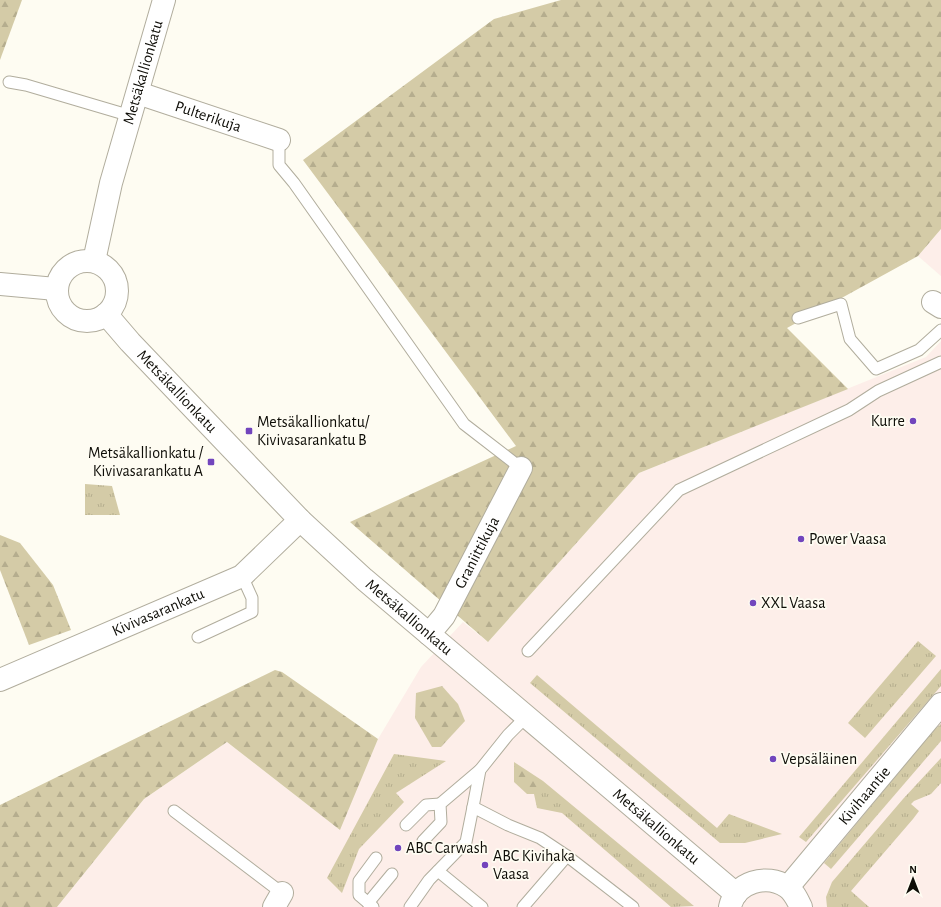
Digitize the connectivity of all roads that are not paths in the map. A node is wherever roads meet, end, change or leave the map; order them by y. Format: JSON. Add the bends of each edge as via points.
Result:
{"nodes":[{"id":1,"x":164,"y":0,"type":"edge"},
{"id":2,"x":9,"y":82,"type":"dead end"},
{"id":3,"x":138,"y":94,"type":"junction"},
{"id":4,"x":131,"y":116,"type":"junction"},
{"id":5,"x":279,"y":140,"type":"joint"},
{"id":6,"x":94,"y":261,"type":"junction"},
{"id":7,"x":0,"y":284,"type":"edge"},
{"id":8,"x":56,"y":289,"type":"junction"},
{"id":9,"x":106,"y":314,"type":"junction"},
{"id":10,"x":798,"y":318,"type":"dead end"},
{"id":11,"x":941,"y":330,"type":"edge"},
{"id":12,"x":941,"y":362,"type":"edge"},
{"id":13,"x":521,"y":468,"type":"joint"},
{"id":14,"x":300,"y":520,"type":"junction"},
{"id":15,"x":242,"y":576,"type":"junction"},
{"id":16,"x":430,"y":634,"type":"junction"},
{"id":17,"x":198,"y":637,"type":"dead end"},
{"id":18,"x":528,"y":651,"type":"dead end"},
{"id":19,"x":0,"y":680,"type":"edge"},
{"id":20,"x":941,"y":704,"type":"edge"},
{"id":21,"x":526,"y":716,"type":"junction"},
{"id":22,"x":480,"y":770,"type":"junction"},
{"id":23,"x":440,"y":804,"type":"junction"},
{"id":24,"x":473,"y":807,"type":"junction"},
{"id":25,"x":174,"y":811,"type":"dead end"},
{"id":26,"x":406,"y":825,"type":"dead end"},
{"id":27,"x":423,"y":841,"type":"dead end"},
{"id":28,"x":567,"y":856,"type":"junction"},
{"id":29,"x":376,"y":858,"type":"dead end"},
{"id":30,"x":438,"y":871,"type":"junction"},
{"id":31,"x":392,"y":874,"type":"dead end"},
{"id":32,"x":788,"y":887,"type":"junction"},
{"id":33,"x":278,"y":900,"type":"edge"},
{"id":34,"x":733,"y":901,"type":"edge"},
{"id":35,"x":371,"y":905,"type":"edge"},
{"id":36,"x":410,"y":907,"type":"edge"},
{"id":37,"x":482,"y":907,"type":"edge"},
{"id":38,"x":523,"y":907,"type":"edge"},
{"id":39,"x":634,"y":907,"type":"edge"},
{"id":40,"x":801,"y":907,"type":"edge"}],
"edges":[{"from":1,"to":3,"type":"street","name":"Metsäkallionkatu"},
{"from":2,"to":4,"type":"lane"},
{"from":3,"to":4,"type":"street","name":"Metsäkallionkatu"},
{"from":3,"to":5,"type":"street","name":"Pulterikuja"},
{"from":4,"to":6,"type":"street","name":"Metsäkallionkatu","via":[[111,183]]},
{"from":5,"to":13,"type":"lane","via":[[279,165],[299,189],[464,424]]},
{"from":6,"to":8,"type":"street","via":[[85,260],[68,266],[60,276]]},
{"from":6,"to":9,"type":"street","via":[[110,271],[115,279],[116,298],[113,307]]},
{"from":7,"to":8,"type":"street"},
{"from":8,"to":9,"type":"street","via":[[57,299],[62,308],[78,320],[98,319]]},
{"from":9,"to":14,"type":"street","name":"Metsäkallionkatu"},
{"from":10,"to":11,"type":"lane","via":[[841,304],[850,339],[876,369],[919,350]]},
{"from":12,"to":18,"type":"lane","via":[[878,391],[849,410],[678,490]]},
{"from":13,"to":16,"type":"street","name":"Graniittikuja","via":[[444,616]]},
{"from":14,"to":15,"type":"street","name":"Kivivasarankatu"},
{"from":14,"to":16,"type":"street","name":"Metsäkallionkatu","via":[[364,579]]},
{"from":15,"to":17,"type":"lane","via":[[252,598],[252,612]]},
{"from":15,"to":19,"type":"street","name":"Kivivasarankatu"},
{"from":16,"to":21,"type":"street","name":"Metsäkallionkatu"},
{"from":20,"to":32,"type":"street","name":"Kivihaantie"},
{"from":21,"to":22,"type":"lane"},
{"from":21,"to":34,"type":"street","name":"Metsäkallionkatu"},
{"from":22,"to":23,"type":"lane"},
{"from":22,"to":24,"type":"lane"},
{"from":23,"to":26,"type":"lane","via":[[426,806]]},
{"from":23,"to":27,"type":"lane","via":[[441,822]]},
{"from":24,"to":28,"type":"lane","via":[[540,838]]},
{"from":24,"to":30,"type":"lane","via":[[466,842]]},
{"from":25,"to":33,"type":"lane"},
{"from":28,"to":38,"type":"lane"},
{"from":28,"to":39,"type":"lane"},
{"from":29,"to":35,"type":"lane","via":[[359,880],[359,895]]},
{"from":30,"to":36,"type":"lane"},
{"from":30,"to":37,"type":"lane"},
{"from":31,"to":35,"type":"lane"},
{"from":32,"to":34,"type":"street","via":[[766,880],[754,881],[744,886]]},
{"from":32,"to":40,"type":"street"}]}
